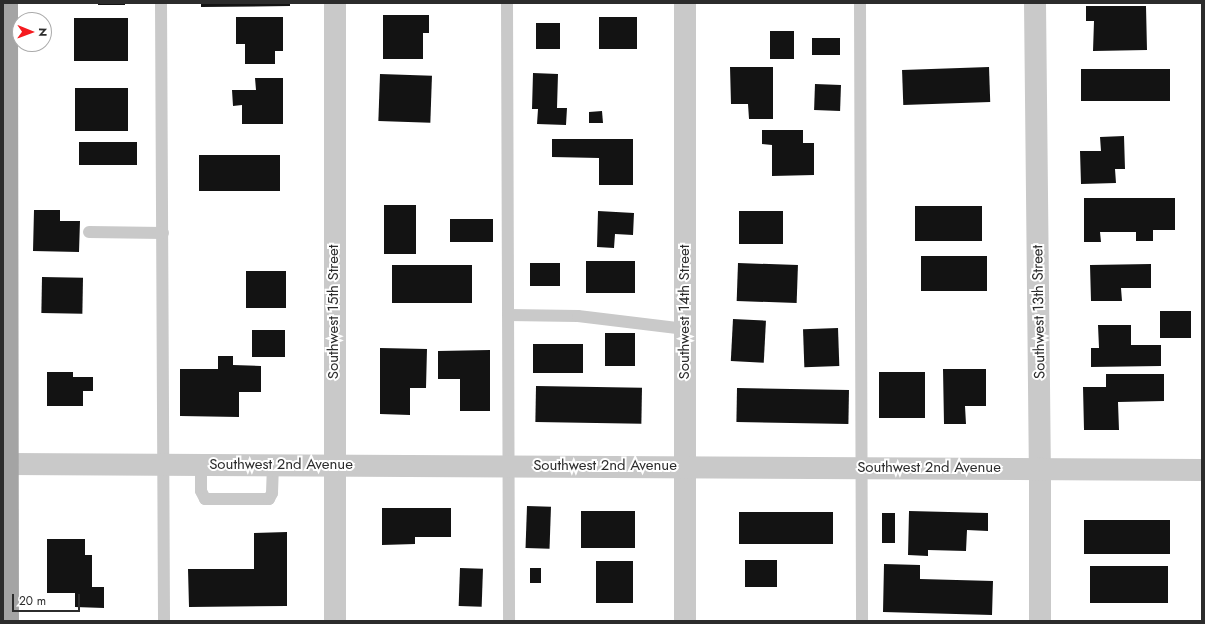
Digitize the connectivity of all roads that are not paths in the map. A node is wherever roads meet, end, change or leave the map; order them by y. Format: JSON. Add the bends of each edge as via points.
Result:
{"nodes":[{"id":1,"x":7,"y":3,"type":"edge"},
{"id":2,"x":161,"y":3,"type":"edge"},
{"id":3,"x":335,"y":3,"type":"edge"},
{"id":4,"x":507,"y":3,"type":"edge"},
{"id":5,"x":685,"y":3,"type":"edge"},
{"id":6,"x":860,"y":3,"type":"edge"},
{"id":7,"x":1035,"y":3,"type":"edge"},
{"id":8,"x":89,"y":232,"type":"dead end"},
{"id":9,"x":163,"y":233,"type":"junction"},
{"id":10,"x":508,"y":315,"type":"junction"},
{"id":11,"x":685,"y":329,"type":"junction"},
{"id":12,"x":5,"y":462,"type":"edge"},
{"id":13,"x":165,"y":464,"type":"junction"},
{"id":14,"x":273,"y":464,"type":"junction"},
{"id":15,"x":201,"y":465,"type":"junction"},
{"id":16,"x":334,"y":465,"type":"junction"},
{"id":17,"x":508,"y":466,"type":"junction"},
{"id":18,"x":684,"y":467,"type":"junction"},
{"id":19,"x":862,"y":468,"type":"junction"},
{"id":20,"x":1040,"y":468,"type":"junction"},
{"id":21,"x":1202,"y":470,"type":"edge"},
{"id":22,"x":8,"y":621,"type":"edge"},
{"id":23,"x":164,"y":621,"type":"edge"},
{"id":24,"x":335,"y":621,"type":"edge"},
{"id":25,"x":509,"y":621,"type":"edge"},
{"id":26,"x":685,"y":621,"type":"edge"},
{"id":27,"x":862,"y":621,"type":"edge"},
{"id":28,"x":1040,"y":621,"type":"edge"}],
"edges":[{"from":1,"to":12,"type":"main road"},
{"from":2,"to":9,"type":"lane"},
{"from":3,"to":16,"type":"street","name":"Southwest 15th Street"},
{"from":4,"to":10,"type":"lane"},
{"from":5,"to":11,"type":"street","name":"Southwest 14th Street"},
{"from":6,"to":19,"type":"lane"},
{"from":7,"to":20,"type":"street","name":"Southwest 13th Street"},
{"from":8,"to":9,"type":"lane"},
{"from":9,"to":13,"type":"lane"},
{"from":10,"to":11,"type":"lane","via":[[578,316]]},
{"from":10,"to":17,"type":"lane"},
{"from":11,"to":18,"type":"street","name":"Southwest 14th Street"},
{"from":12,"to":13,"type":"street","name":"Southwest 2nd Avenue"},
{"from":12,"to":22,"type":"main road"},
{"from":13,"to":15,"type":"street","name":"Southwest 2nd Avenue"},
{"from":13,"to":23,"type":"lane"},
{"from":14,"to":15,"type":"street","name":"Southwest 2nd Avenue"},
{"from":14,"to":15,"type":"lane","via":[[272,493],[269,499],[205,499],[201,491]]},
{"from":14,"to":16,"type":"street","name":"Southwest 2nd Avenue"},
{"from":16,"to":17,"type":"street","name":"Southwest 2nd Avenue"},
{"from":16,"to":24,"type":"street","name":"Southwest 15th Street"},
{"from":17,"to":18,"type":"street","name":"Southwest 2nd Avenue"},
{"from":17,"to":25,"type":"lane"},
{"from":18,"to":19,"type":"street","name":"Southwest 2nd Avenue"},
{"from":18,"to":26,"type":"street","name":"Southwest 14th Street"},
{"from":19,"to":20,"type":"street","name":"Southwest 2nd Avenue"},
{"from":19,"to":27,"type":"lane"},
{"from":20,"to":21,"type":"street","name":"Southwest 2nd Avenue"},
{"from":20,"to":28,"type":"street","name":"Southwest 13th Street"}]}
